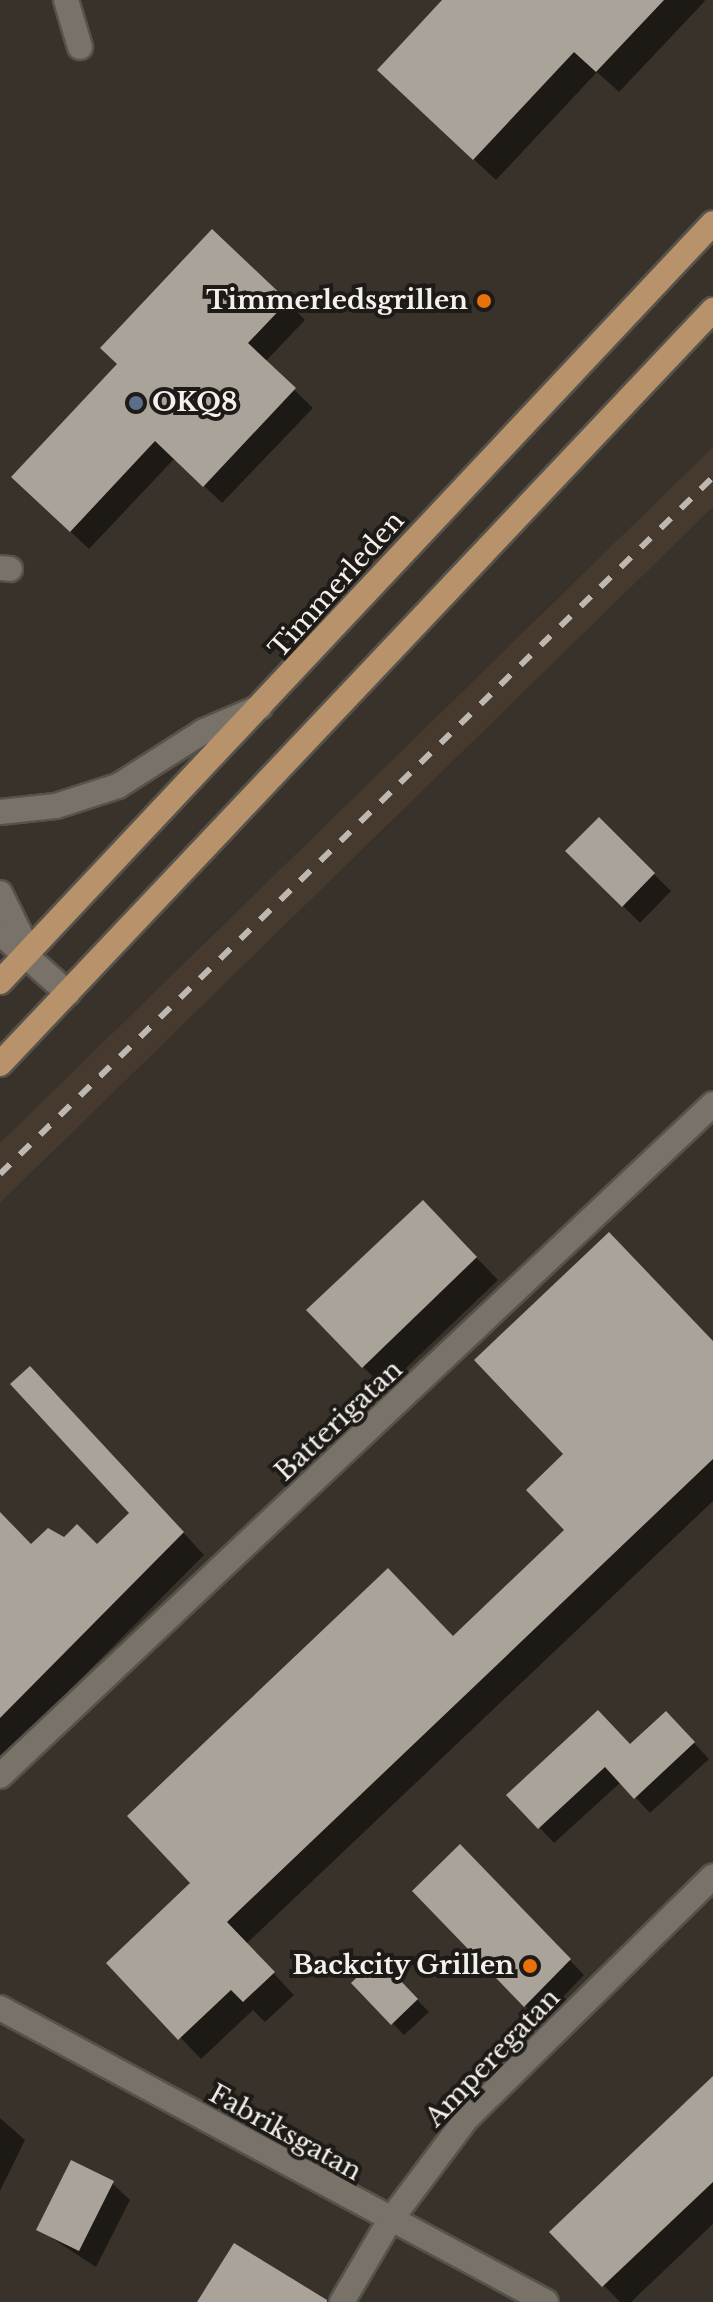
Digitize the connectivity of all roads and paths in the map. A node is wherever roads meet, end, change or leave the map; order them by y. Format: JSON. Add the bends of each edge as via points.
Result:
{"nodes":[{"id":1,"x":66,"y":0,"type":"edge"},
{"id":2,"x":80,"y":47,"type":"dead end"},
{"id":3,"x":713,"y":223,"type":"edge"},
{"id":4,"x":713,"y":310,"type":"edge"},
{"id":5,"x":266,"y":705,"type":"junction"},
{"id":6,"x":0,"y":812,"type":"edge"},
{"id":7,"x":0,"y":893,"type":"edge"},
{"id":8,"x":0,"y":933,"type":"edge"},
{"id":9,"x":29,"y":952,"type":"junction"},
{"id":10,"x":0,"y":982,"type":"edge"},
{"id":11,"x":68,"y":993,"type":"junction"},
{"id":12,"x":0,"y":1064,"type":"edge"},
{"id":13,"x":713,"y":1104,"type":"edge"},
{"id":14,"x":0,"y":1776,"type":"edge"},
{"id":15,"x":713,"y":1876,"type":"edge"},
{"id":16,"x":0,"y":2008,"type":"edge"},
{"id":17,"x":389,"y":2222,"type":"junction"},
{"id":18,"x":342,"y":2302,"type":"edge"},
{"id":19,"x":546,"y":2302,"type":"edge"}],
"edges":[{"from":1,"to":2,"type":"street"},
{"from":3,"to":5,"type":"main road","name":"Timmerleden"},
{"from":4,"to":11,"type":"main road"},
{"from":5,"to":6,"type":"street","via":[[204,731],[118,786],[56,806]]},
{"from":5,"to":9,"type":"main road","name":"Timmerleden"},
{"from":7,"to":9,"type":"street"},
{"from":8,"to":9,"type":"street"},
{"from":9,"to":10,"type":"main road","name":"Timmerleden"},
{"from":9,"to":11,"type":"street"},
{"from":11,"to":12,"type":"main road"},
{"from":13,"to":14,"type":"street","name":"Batterigatan"},
{"from":15,"to":17,"type":"street","name":"Amperegatan","via":[[466,2119]]},
{"from":16,"to":17,"type":"street","name":"Fabriksgatan"},
{"from":17,"to":18,"type":"street","name":"Amperegatan"},
{"from":17,"to":19,"type":"street","name":"Fabriksgatan"}]}
